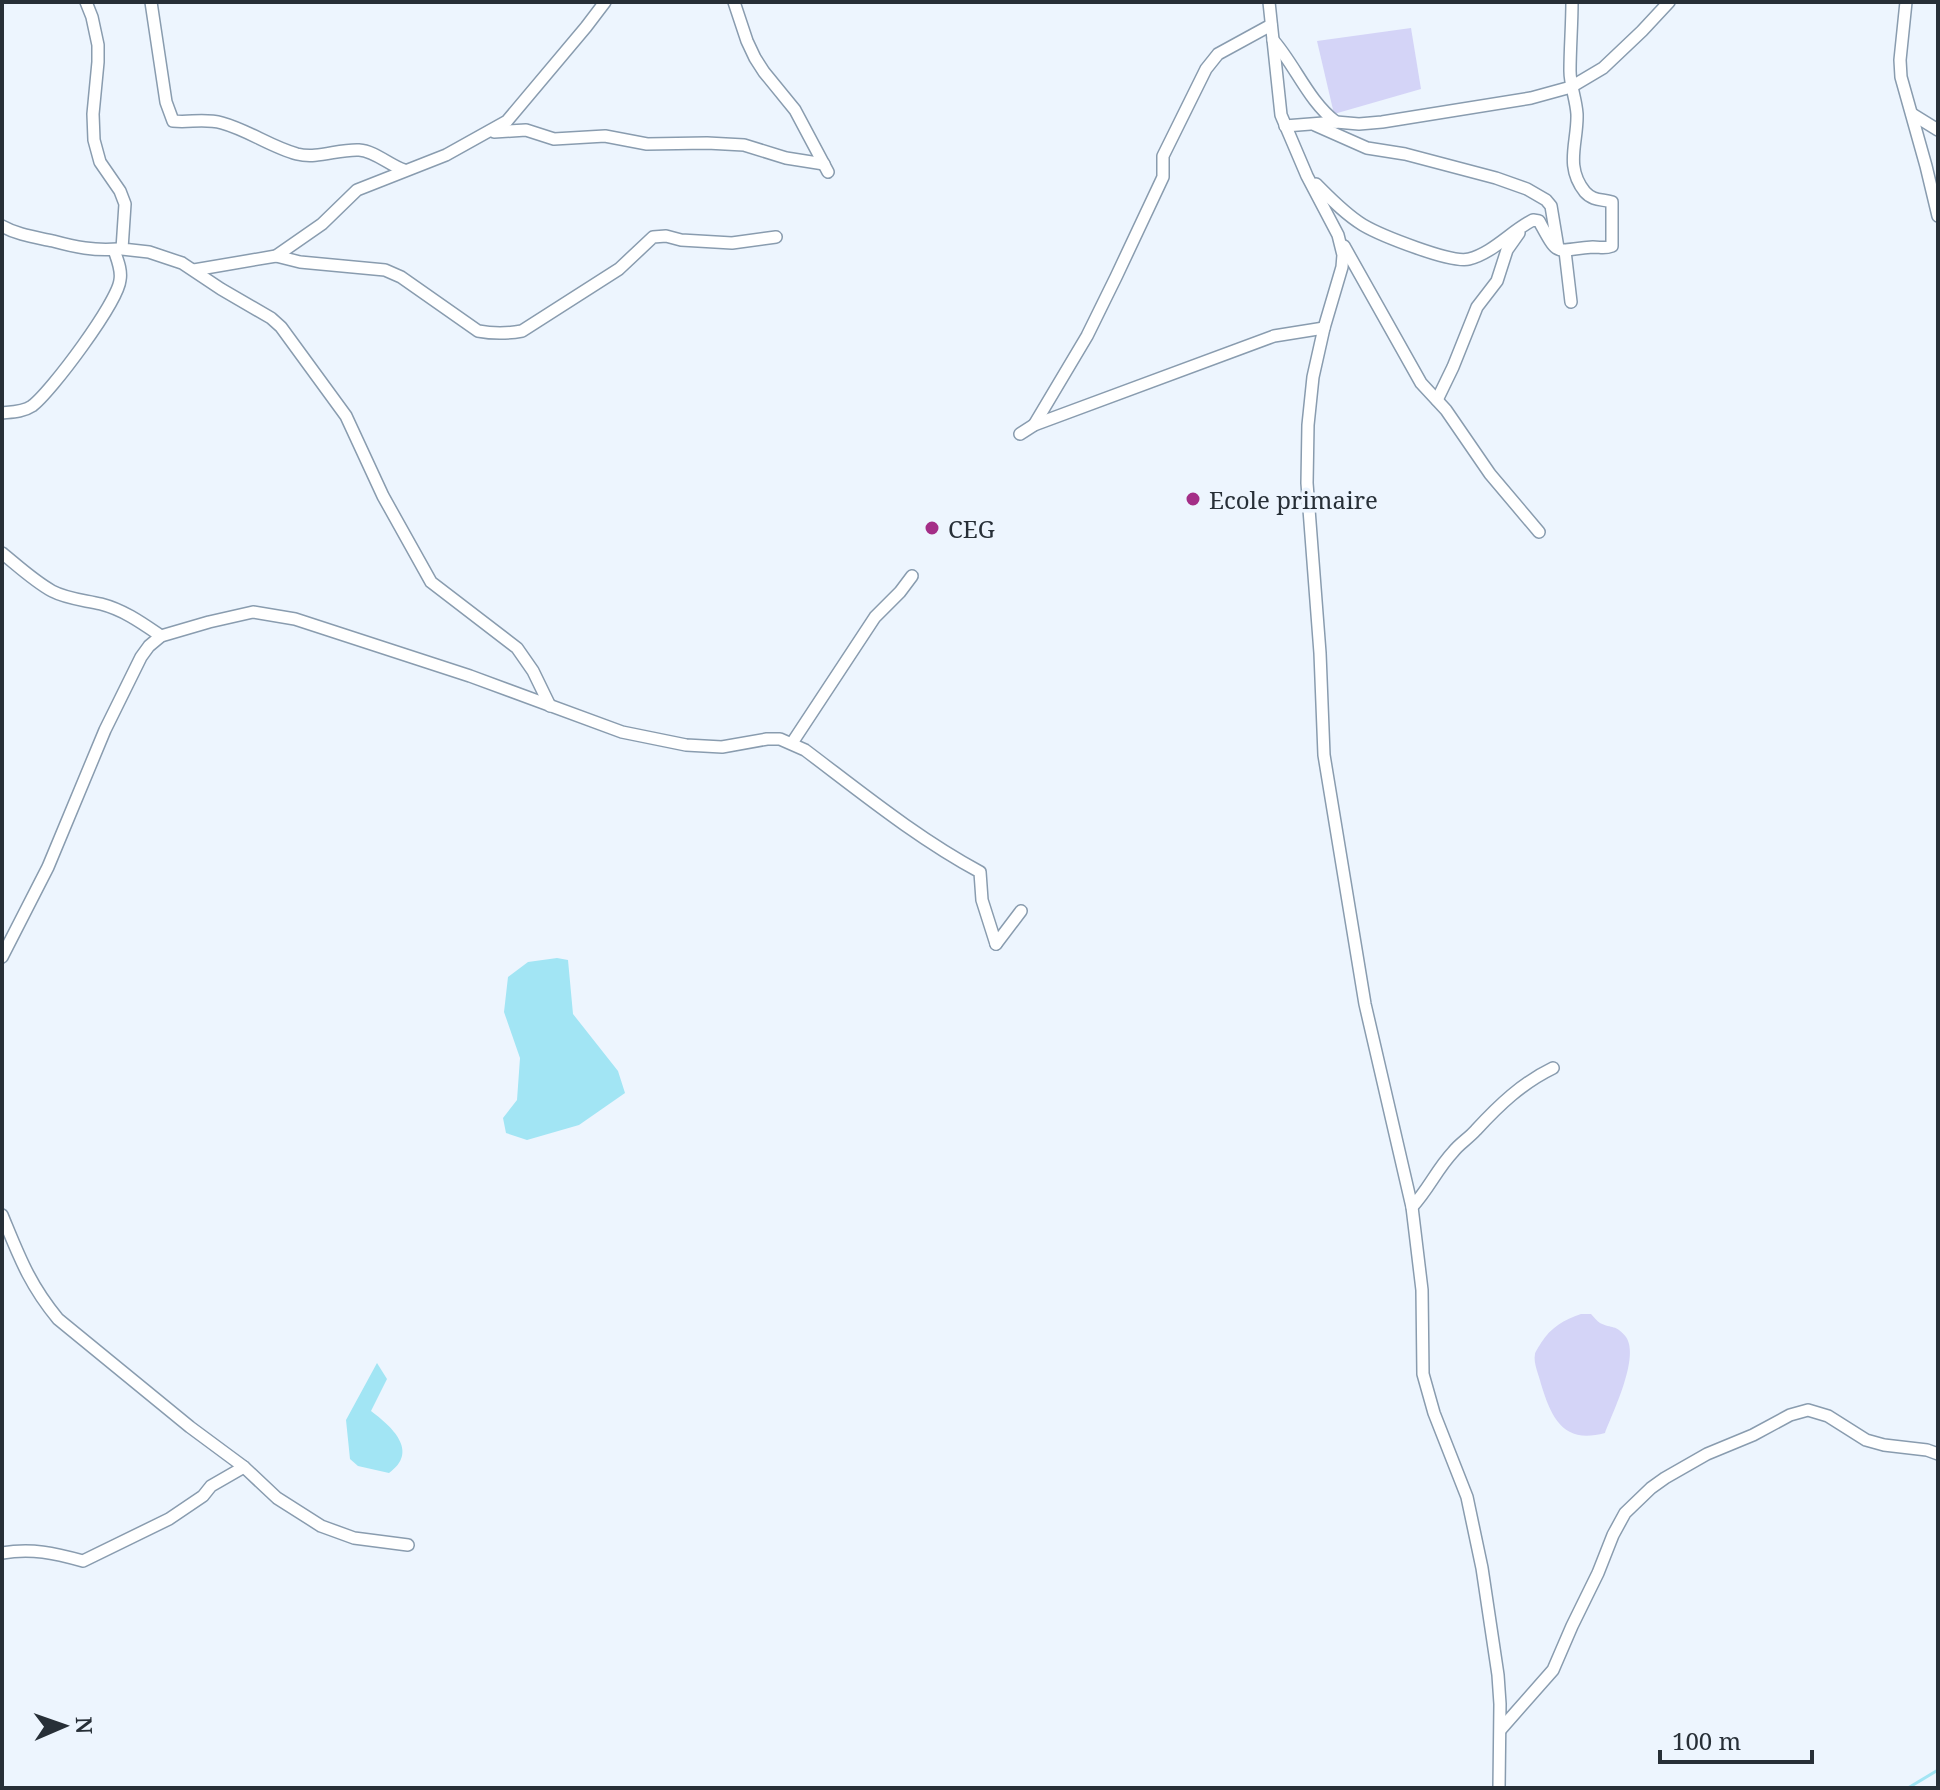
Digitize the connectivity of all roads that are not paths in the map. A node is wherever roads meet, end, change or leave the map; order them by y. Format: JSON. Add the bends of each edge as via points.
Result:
{"nodes":[{"id":1,"x":86,"y":2,"type":"edge"},
{"id":2,"x":151,"y":2,"type":"edge"},
{"id":3,"x":605,"y":2,"type":"edge"},
{"id":4,"x":734,"y":2,"type":"edge"},
{"id":5,"x":1269,"y":2,"type":"edge"},
{"id":6,"x":1572,"y":2,"type":"edge"},
{"id":7,"x":1669,"y":2,"type":"edge"},
{"id":8,"x":1906,"y":2,"type":"edge"},
{"id":9,"x":1271,"y":25,"type":"junction"},
{"id":10,"x":1272,"y":38,"type":"junction"},
{"id":11,"x":1571,"y":87,"type":"junction"},
{"id":12,"x":1912,"y":114,"type":"junction"},
{"id":13,"x":1336,"y":122,"type":"junction"},
{"id":14,"x":1311,"y":124,"type":"junction"},
{"id":15,"x":1285,"y":126,"type":"junction"},
{"id":16,"x":1938,"y":130,"type":"edge"},
{"id":17,"x":487,"y":132,"type":"junction"},
{"id":18,"x":404,"y":170,"type":"junction"},
{"id":19,"x":1307,"y":176,"type":"junction"},
{"id":20,"x":1938,"y":216,"type":"edge"},
{"id":21,"x":1527,"y":223,"type":"junction"},
{"id":22,"x":2,"y":226,"type":"edge"},
{"id":23,"x":1338,"y":235,"type":"junction"},
{"id":24,"x":776,"y":237,"type":"dead end"},
{"id":25,"x":118,"y":250,"type":"junction"},
{"id":26,"x":1561,"y":251,"type":"junction"},
{"id":27,"x":276,"y":256,"type":"junction"},
{"id":28,"x":194,"y":270,"type":"junction"},
{"id":29,"x":1571,"y":302,"type":"dead end"},
{"id":30,"x":1324,"y":328,"type":"junction"},
{"id":31,"x":1437,"y":400,"type":"junction"},
{"id":32,"x":2,"y":413,"type":"edge"},
{"id":33,"x":1034,"y":425,"type":"junction"},
{"id":34,"x":1020,"y":434,"type":"dead end"},
{"id":35,"x":1539,"y":532,"type":"dead end"},
{"id":36,"x":2,"y":553,"type":"edge"},
{"id":37,"x":912,"y":576,"type":"dead end"},
{"id":38,"x":161,"y":636,"type":"junction"},
{"id":39,"x":550,"y":706,"type":"junction"},
{"id":40,"x":792,"y":743,"type":"junction"},
{"id":41,"x":1021,"y":911,"type":"dead end"},
{"id":42,"x":2,"y":957,"type":"edge"},
{"id":43,"x":1553,"y":1068,"type":"dead end"},
{"id":44,"x":1412,"y":1207,"type":"junction"},
{"id":45,"x":2,"y":1215,"type":"edge"},
{"id":46,"x":1938,"y":1454,"type":"edge"},
{"id":47,"x":244,"y":1467,"type":"junction"},
{"id":48,"x":408,"y":1545,"type":"dead end"},
{"id":49,"x":2,"y":1553,"type":"edge"},
{"id":50,"x":1501,"y":1729,"type":"junction"},
{"id":51,"x":1499,"y":1788,"type":"edge"}],
"edges":[{"from":1,"to":25,"type":"street","via":[[98,45],[94,140],[100,162],[125,204]]},
{"from":2,"to":18,"type":"street","via":[[173,121],[223,123],[301,155],[367,151]]},
{"from":3,"to":17,"type":"street","via":[[507,121]]},
{"from":4,"to":17,"type":"street","via":[[755,58],[795,110],[826,168],[744,145]]},
{"from":5,"to":9,"type":"street"},
{"from":6,"to":11,"type":"street"},
{"from":7,"to":11,"type":"street","via":[[1603,68]]},
{"from":8,"to":12,"type":"street","via":[[1900,60]]},
{"from":9,"to":10,"type":"street"},
{"from":9,"to":33,"type":"street","via":[[1218,54],[1206,69],[1163,156],[1163,177],[1116,277]]},
{"from":10,"to":13,"type":"street","via":[[1318,105]]},
{"from":10,"to":15,"type":"street"},
{"from":11,"to":13,"type":"street","via":[[1382,122]]},
{"from":11,"to":26,"type":"street","via":[[1577,110],[1574,168],[1590,197],[1612,202],[1612,246]]},
{"from":12,"to":16,"type":"street"},
{"from":12,"to":20,"type":"street"},
{"from":13,"to":14,"type":"street"},
{"from":14,"to":15,"type":"street"},
{"from":14,"to":26,"type":"street","via":[[1367,148],[1527,189],[1551,206]]},
{"from":15,"to":19,"type":"street"},
{"from":17,"to":18,"type":"street"},
{"from":18,"to":27,"type":"street","via":[[357,190],[322,224]]},
{"from":19,"to":21,"type":"street","via":[[1364,226],[1450,259],[1475,258]]},
{"from":19,"to":23,"type":"street"},
{"from":21,"to":26,"type":"street","via":[[1539,221]]},
{"from":21,"to":31,"type":"street","via":[[1477,307]]},
{"from":22,"to":25,"type":"street","via":[[75,248]]},
{"from":23,"to":30,"type":"street","via":[[1342,267]]},
{"from":23,"to":31,"type":"street","via":[[1421,383]]},
{"from":24,"to":27,"type":"street","via":[[732,243],[653,237],[602,280],[522,331],[507,334],[478,331],[385,270]]},
{"from":25,"to":28,"type":"street","via":[[165,256]]},
{"from":25,"to":32,"type":"street","via":[[120,282],[105,313],[48,391],[28,409]]},
{"from":26,"to":29,"type":"street"},
{"from":27,"to":28,"type":"street"},
{"from":28,"to":39,"type":"street","via":[[281,327],[346,416],[431,582],[517,648]]},
{"from":30,"to":33,"type":"street","via":[[1274,336]]},
{"from":30,"to":44,"type":"street","via":[[1313,377],[1307,483],[1324,755],[1365,1004]]},
{"from":31,"to":35,"type":"street"},
{"from":33,"to":34,"type":"street"},
{"from":36,"to":38,"type":"street","via":[[54,592],[118,609]]},
{"from":37,"to":40,"type":"street","via":[[875,617]]},
{"from":38,"to":39,"type":"street","via":[[253,612],[295,619]]},
{"from":38,"to":42,"type":"street","via":[[141,657]]},
{"from":39,"to":40,"type":"street","via":[[622,732],[686,745],[722,747],[767,739]]},
{"from":40,"to":41,"type":"street","via":[[980,872],[982,900],[996,944]]},
{"from":43,"to":44,"type":"street","via":[[1498,1106],[1450,1154]]},
{"from":44,"to":50,"type":"street","via":[[1422,1290],[1423,1374],[1474,1528],[1498,1675]]},
{"from":45,"to":47,"type":"street","via":[[25,1271],[58,1319]]},
{"from":46,"to":50,"type":"street","via":[[1866,1440],[1808,1410],[1665,1478],[1619,1522],[1553,1670]]},
{"from":47,"to":48,"type":"street","via":[[277,1498],[321,1526],[354,1538]]},
{"from":47,"to":49,"type":"street","via":[[169,1519],[83,1561],[22,1550]]},
{"from":50,"to":51,"type":"street"}]}
